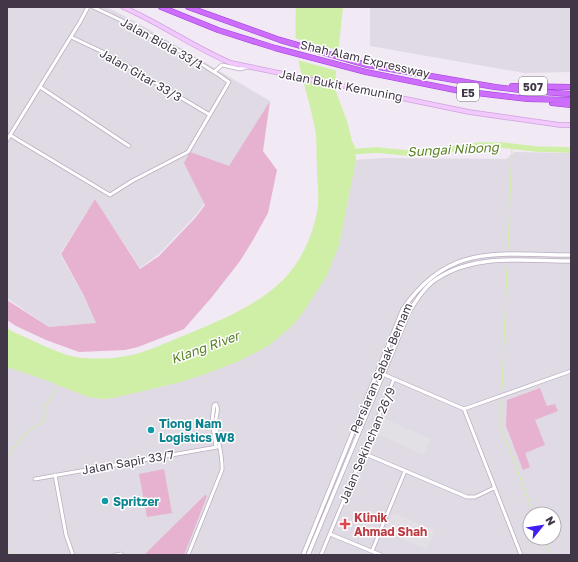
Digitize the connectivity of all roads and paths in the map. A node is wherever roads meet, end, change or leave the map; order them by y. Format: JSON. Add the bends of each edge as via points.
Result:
{"nodes":[{"id":1,"x":88,"y":7,"type":"edge"},
{"id":2,"x":93,"y":7,"type":"edge"},
{"id":3,"x":123,"y":7,"type":"edge"},
{"id":4,"x":161,"y":7,"type":"edge"},
{"id":5,"x":188,"y":7,"type":"edge"},
{"id":6,"x":71,"y":37,"type":"junction"},
{"id":7,"x":248,"y":67,"type":"junction"},
{"id":8,"x":214,"y":72,"type":"junction"},
{"id":9,"x":40,"y":86,"type":"junction"},
{"id":10,"x":495,"y":86,"type":"junction"},
{"id":11,"x":571,"y":87,"type":"edge"},
{"id":12,"x":571,"y":94,"type":"edge"},
{"id":13,"x":528,"y":99,"type":"junction"},
{"id":14,"x":571,"y":100,"type":"edge"},
{"id":15,"x":571,"y":105,"type":"edge"},
{"id":16,"x":210,"y":116,"type":"junction"},
{"id":17,"x":571,"y":125,"type":"edge"},
{"id":18,"x":10,"y":135,"type":"junction"},
{"id":19,"x":7,"y":140,"type":"edge"},
{"id":20,"x":129,"y":146,"type":"dead end"},
{"id":21,"x":571,"y":255,"type":"edge"},
{"id":22,"x":571,"y":261,"type":"edge"},
{"id":23,"x":571,"y":370,"type":"edge"},
{"id":24,"x":378,"y":372,"type":"junction"},
{"id":25,"x":384,"y":374,"type":"junction"},
{"id":26,"x":394,"y":379,"type":"junction"},
{"id":27,"x":464,"y":409,"type":"junction"},
{"id":28,"x":218,"y":446,"type":"junction"},
{"id":29,"x":363,"y":453,"type":"junction"},
{"id":30,"x":405,"y":471,"type":"junction"},
{"id":31,"x":55,"y":475,"type":"junction"},
{"id":32,"x":35,"y":478,"type":"dead end"},
{"id":33,"x":494,"y":488,"type":"junction"},
{"id":34,"x":330,"y":534,"type":"junction"},
{"id":35,"x":372,"y":551,"type":"junction"},
{"id":36,"x":121,"y":554,"type":"dead end"},
{"id":37,"x":73,"y":555,"type":"edge"},
{"id":38,"x":115,"y":555,"type":"edge"},
{"id":39,"x":188,"y":555,"type":"edge"},
{"id":40,"x":303,"y":555,"type":"edge"},
{"id":41,"x":308,"y":555,"type":"edge"},
{"id":42,"x":321,"y":555,"type":"edge"},
{"id":43,"x":381,"y":555,"type":"edge"},
{"id":44,"x":521,"y":555,"type":"edge"}],
"edges":[{"from":1,"to":6,"type":"street"},
{"from":2,"to":8,"type":"street","name":"Jalan Biola 33/1"},
{"from":3,"to":7,"type":"main road","name":"Jalan Bukit Kemuning","via":[[157,23],[212,55]]},
{"from":4,"to":13,"type":"highway","name":"Shah Alam Expressway","number":"E5","via":[[218,30],[366,72],[460,91]]},
{"from":5,"to":10,"type":"highway","name":"Shah Alam Expressway","number":"E5","via":[[280,40],[367,65]]},
{"from":6,"to":9,"type":"street"},
{"from":6,"to":16,"type":"street","name":"Jalan Gitar 33/3","via":[[109,55]]},
{"from":7,"to":8,"type":"street","via":[[240,69],[222,65]]},
{"from":7,"to":17,"type":"main road","name":"Jalan Bukit Kemuning","via":[[469,112]]},
{"from":8,"to":16,"type":"street","name":"Jalan Biola 33/1","via":[[229,82]]},
{"from":9,"to":18,"type":"street"},
{"from":9,"to":20,"type":"street"},
{"from":10,"to":11,"type":"highway","number":"507"},
{"from":10,"to":12,"type":"highway","name":"Shah Alam Expressway","number":"E5"},
{"from":13,"to":14,"type":"highway","name":"Shah Alam Expressway","number":"E5"},
{"from":13,"to":15,"type":"highway","number":"507"},
{"from":16,"to":18,"type":"street","via":[[188,152],[110,195]]},
{"from":18,"to":19,"type":"street"},
{"from":21,"to":24,"type":"street","name":"Persiaran Sabak Bernam","via":[[487,255],[456,262],[441,270],[421,286],[403,309]]},
{"from":22,"to":25,"type":"street","name":"Persiaran Sabak Bernam","via":[[483,262],[444,275],[417,298]]},
{"from":23,"to":27,"type":"street"},
{"from":24,"to":25,"type":"street"},
{"from":24,"to":40,"type":"street","name":"Persiaran Sabak Bernam"},
{"from":25,"to":26,"type":"street"},
{"from":25,"to":41,"type":"street","name":"Persiaran Sabak Bernam"},
{"from":26,"to":27,"type":"street"},
{"from":26,"to":29,"type":"street","name":"Jalan Sekinchan 26/9"},
{"from":27,"to":33,"type":"street"},
{"from":28,"to":28,"type":"street","via":[[212,421],[216,404],[218,407]]},
{"from":28,"to":31,"type":"street","name":"Jalan Sapir 33/7"},
{"from":28,"to":39,"type":"street","via":[[223,461],[222,470]]},
{"from":29,"to":30,"type":"street"},
{"from":29,"to":34,"type":"street","name":"Jalan Sekinchan 26/9"},
{"from":30,"to":33,"type":"street","via":[[467,497],[475,497]]},
{"from":30,"to":35,"type":"street"},
{"from":31,"to":32,"type":"street","name":"Jalan Sapir 33/7"},
{"from":31,"to":37,"type":"street","via":[[66,535]]},
{"from":33,"to":44,"type":"street"},
{"from":34,"to":35,"type":"street"},
{"from":34,"to":42,"type":"street","name":"Jalan Sekinchan 26/9"},
{"from":35,"to":43,"type":"street"},
{"from":36,"to":38,"type":"street"}]}
